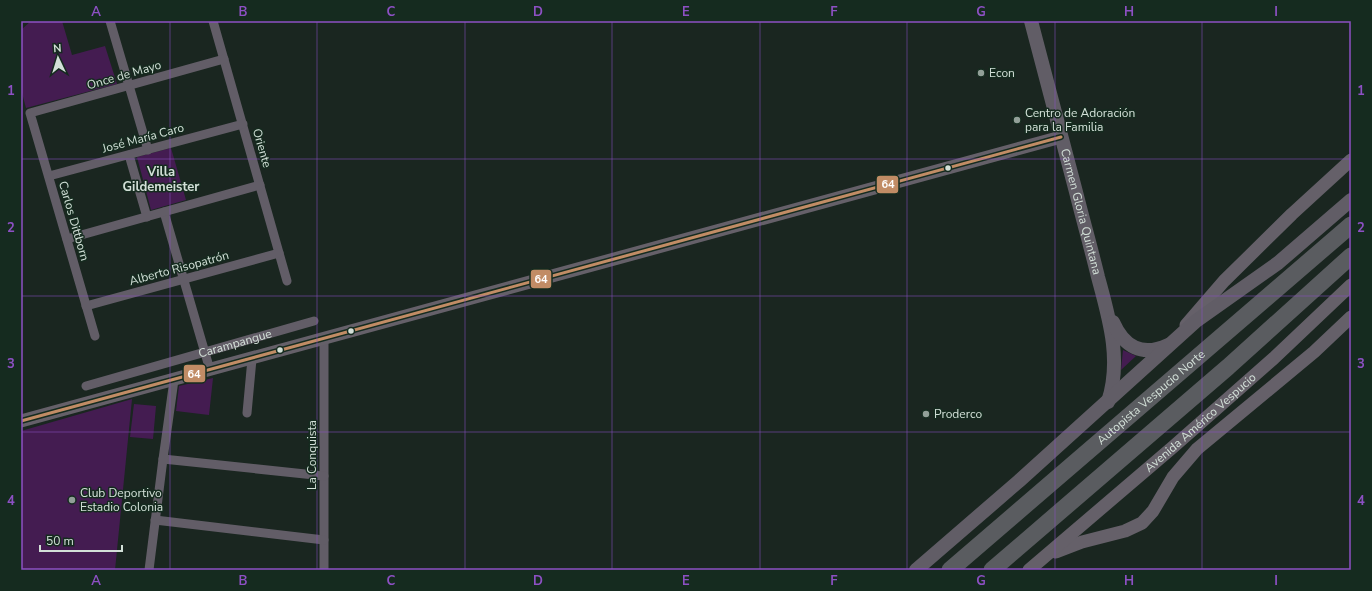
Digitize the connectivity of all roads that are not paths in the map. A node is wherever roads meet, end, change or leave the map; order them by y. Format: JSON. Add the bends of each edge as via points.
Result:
{"nodes":[{"id":1,"x":110,"y":21,"type":"edge"},
{"id":2,"x":213,"y":21,"type":"edge"},
{"id":3,"x":1031,"y":21,"type":"edge"},
{"id":4,"x":224,"y":59,"type":"junction"},
{"id":5,"x":130,"y":86,"type":"junction"},
{"id":6,"x":30,"y":113,"type":"joint"},
{"id":7,"x":243,"y":124,"type":"junction"},
{"id":8,"x":1061,"y":137,"type":"junction"},
{"id":9,"x":148,"y":150,"type":"junction"},
{"id":10,"x":129,"y":154,"type":"junction"},
{"id":11,"x":1351,"y":160,"type":"edge"},
{"id":12,"x":49,"y":176,"type":"junction"},
{"id":13,"x":260,"y":185,"type":"junction"},
{"id":14,"x":1351,"y":200,"type":"edge"},
{"id":15,"x":164,"y":212,"type":"junction"},
{"id":16,"x":147,"y":217,"type":"junction"},
{"id":17,"x":1351,"y":224,"type":"edge"},
{"id":18,"x":67,"y":239,"type":"junction"},
{"id":19,"x":279,"y":253,"type":"junction"},
{"id":20,"x":1351,"y":256,"type":"edge"},
{"id":21,"x":184,"y":279,"type":"junction"},
{"id":22,"x":287,"y":281,"type":"dead end"},
{"id":23,"x":1351,"y":286,"type":"edge"},
{"id":24,"x":86,"y":306,"type":"junction"},
{"id":25,"x":1106,"y":309,"type":"junction"},
{"id":26,"x":1351,"y":317,"type":"edge"},
{"id":27,"x":314,"y":321,"type":"dead end"},
{"id":28,"x":95,"y":336,"type":"dead end"},
{"id":29,"x":324,"y":340,"type":"junction"},
{"id":30,"x":1170,"y":344,"type":"junction"},
{"id":31,"x":205,"y":352,"type":"junction"},
{"id":32,"x":252,"y":359,"type":"junction"},
{"id":33,"x":210,"y":370,"type":"junction"},
{"id":34,"x":174,"y":380,"type":"junction"},
{"id":35,"x":86,"y":386,"type":"dead end"},
{"id":36,"x":1108,"y":402,"type":"junction"},
{"id":37,"x":247,"y":413,"type":"dead end"},
{"id":38,"x":21,"y":421,"type":"edge"},
{"id":39,"x":162,"y":459,"type":"junction"},
{"id":40,"x":324,"y":476,"type":"junction"},
{"id":41,"x":1064,"y":508,"type":"junction"},
{"id":42,"x":155,"y":520,"type":"junction"},
{"id":43,"x":324,"y":540,"type":"junction"},
{"id":44,"x":1046,"y":556,"type":"junction"},
{"id":45,"x":149,"y":570,"type":"edge"},
{"id":46,"x":324,"y":570,"type":"edge"},
{"id":47,"x":916,"y":570,"type":"edge"},
{"id":48,"x":950,"y":570,"type":"edge"},
{"id":49,"x":992,"y":570,"type":"edge"},
{"id":50,"x":1007,"y":570,"type":"edge"},
{"id":51,"x":1029,"y":570,"type":"edge"}],
"edges":[{"from":1,"to":5,"type":"street"},
{"from":2,"to":4,"type":"street","name":"Oriente"},
{"from":3,"to":8,"type":"main road","name":"Carmen Gloria Quintana"},
{"from":4,"to":5,"type":"street","name":"Once de Mayo"},
{"from":4,"to":7,"type":"street","name":"Oriente"},
{"from":5,"to":6,"type":"street","name":"Once de Mayo"},
{"from":5,"to":9,"type":"street"},
{"from":6,"to":12,"type":"street","name":"Carlos Dittborn"},
{"from":7,"to":9,"type":"street","name":"José María Caro"},
{"from":7,"to":13,"type":"street","name":"Oriente"},
{"from":8,"to":25,"type":"main road","name":"Carmen Gloria Quintana"},
{"from":8,"to":29,"type":"street","name":"Carampangue"},
{"from":9,"to":10,"type":"street","name":"José María Caro"},
{"from":10,"to":12,"type":"street","name":"José María Caro"},
{"from":10,"to":16,"type":"street"},
{"from":11,"to":30,"type":"street","via":[[1224,281]]},
{"from":12,"to":18,"type":"street","name":"Carlos Dittborn"},
{"from":13,"to":15,"type":"street"},
{"from":13,"to":19,"type":"street","name":"Oriente"},
{"from":14,"to":30,"type":"main road","via":[[1284,259],[1207,312]]},
{"from":15,"to":16,"type":"street"},
{"from":15,"to":21,"type":"street"},
{"from":16,"to":18,"type":"street"},
{"from":17,"to":48,"type":"highway","name":"Autopista Vespucio Norte"},
{"from":18,"to":24,"type":"street","name":"Carlos Dittborn"},
{"from":19,"to":21,"type":"street","name":"Alberto Risopatrón"},
{"from":19,"to":22,"type":"street","name":"Oriente"},
{"from":20,"to":41,"type":"highway","via":[[1228,367]]},
{"from":21,"to":24,"type":"street","name":"Alberto Risopatrón"},
{"from":21,"to":31,"type":"street"},
{"from":23,"to":44,"type":"street","name":"Avenida Américo Vespucio","via":[[1269,363]]},
{"from":24,"to":28,"type":"street","name":"Carlos Dittborn"},
{"from":25,"to":30,"type":"main road","name":"Carmen Gloria Quintana","via":[[1121,337],[1131,346],[1147,350]]},
{"from":25,"to":36,"type":"main road","name":"Carmen Gloria Quintana","via":[[1114,344],[1113,381]]},
{"from":26,"to":44,"type":"street","name":"Avenida Américo Vespucio","via":[[1314,352],[1197,449],[1173,477],[1153,511],[1142,523],[1125,531],[1082,542]]},
{"from":27,"to":31,"type":"street","name":"Carampangue"},
{"from":29,"to":32,"type":"street","name":"Carampangue"},
{"from":29,"to":40,"type":"street","name":"La Conquista"},
{"from":30,"to":36,"type":"main road"},
{"from":31,"to":33,"type":"street"},
{"from":31,"to":35,"type":"street","name":"Carampangue"},
{"from":32,"to":33,"type":"street","name":"Carampangue"},
{"from":32,"to":37,"type":"street"},
{"from":33,"to":34,"type":"street","name":"Carampangue"},
{"from":34,"to":38,"type":"street","name":"Carampangue"},
{"from":34,"to":39,"type":"street"},
{"from":36,"to":47,"type":"main road"},
{"from":39,"to":40,"type":"street"},
{"from":39,"to":42,"type":"street"},
{"from":40,"to":43,"type":"street","name":"La Conquista"},
{"from":41,"to":49,"type":"highway"},
{"from":41,"to":50,"type":"highway"},
{"from":42,"to":43,"type":"street"},
{"from":42,"to":45,"type":"street"},
{"from":43,"to":46,"type":"street","name":"La Conquista"},
{"from":44,"to":51,"type":"street","name":"Avenida Américo Vespucio"}]}
